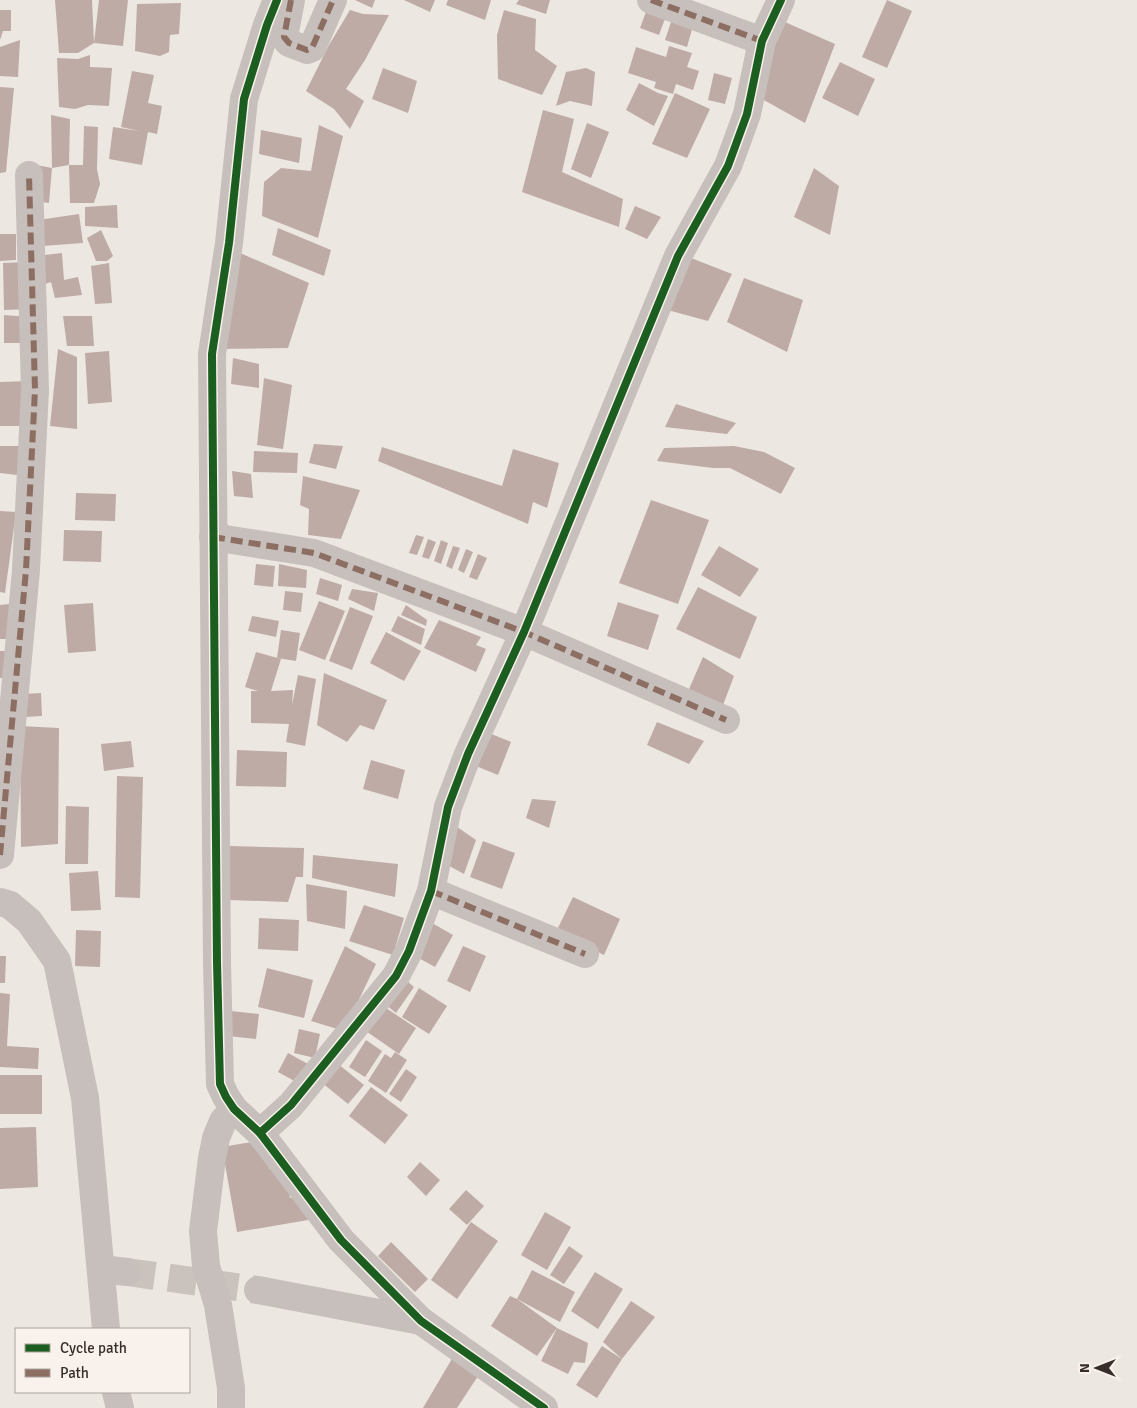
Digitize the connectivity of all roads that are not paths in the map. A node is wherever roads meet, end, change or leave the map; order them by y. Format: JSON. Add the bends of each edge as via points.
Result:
{"nodes":[{"id":1,"x":277,"y":0,"type":"edge"},
{"id":2,"x":291,"y":0,"type":"edge"},
{"id":3,"x":333,"y":0,"type":"edge"},
{"id":4,"x":651,"y":0,"type":"edge"},
{"id":5,"x":781,"y":0,"type":"edge"},
{"id":6,"x":762,"y":41,"type":"junction"},
{"id":7,"x":30,"y":175,"type":"dead end"},
{"id":8,"x":214,"y":538,"type":"junction"},
{"id":9,"x":524,"y":632,"type":"junction"},
{"id":10,"x":726,"y":720,"type":"dead end"},
{"id":11,"x":0,"y":855,"type":"edge"},
{"id":12,"x":430,"y":890,"type":"junction"},
{"id":13,"x":0,"y":902,"type":"edge"},
{"id":14,"x":585,"y":954,"type":"dead end"},
{"id":15,"x":234,"y":1109,"type":"junction"},
{"id":16,"x":260,"y":1133,"type":"junction"},
{"id":17,"x":258,"y":1290,"type":"tunnel mouth"},
{"id":18,"x":421,"y":1321,"type":"junction"},
{"id":19,"x":106,"y":1328,"type":"edge"},
{"id":20,"x":116,"y":1393,"type":"edge"},
{"id":21,"x":120,"y":1408,"type":"edge"},
{"id":22,"x":231,"y":1408,"type":"edge"},
{"id":23,"x":544,"y":1408,"type":"edge"}],
"edges":[{"from":1,"to":8,"type":"street","via":[[244,100],[229,244],[212,354]]},
{"from":2,"to":3,"type":"street","via":[[284,37],[289,43],[307,50],[312,48]]},
{"from":4,"to":6,"type":"street"},
{"from":5,"to":6,"type":"street"},
{"from":6,"to":9,"type":"street","via":[[748,114],[728,166],[678,256]]},
{"from":7,"to":11,"type":"street","via":[[35,390],[26,570]]},
{"from":8,"to":9,"type":"street","via":[[314,553]]},
{"from":8,"to":15,"type":"street","via":[[220,1084]]},
{"from":9,"to":10,"type":"street"},
{"from":9,"to":12,"type":"street","via":[[468,754],[448,807]]},
{"from":12,"to":14,"type":"street"},
{"from":12,"to":16,"type":"street","via":[[409,951],[396,976],[291,1105]]},
{"from":13,"to":19,"type":"street","via":[[10,905],[30,921],[57,961],[85,1098],[114,1271]]},
{"from":15,"to":16,"type":"street"},
{"from":15,"to":22,"type":"street","via":[[223,1121],[216,1138],[203,1232],[206,1266],[218,1305],[231,1388]]},
{"from":16,"to":18,"type":"street","via":[[341,1240]]},
{"from":17,"to":18,"type":"street"},
{"from":18,"to":23,"type":"street"},
{"from":20,"to":21,"type":"street"}]}
